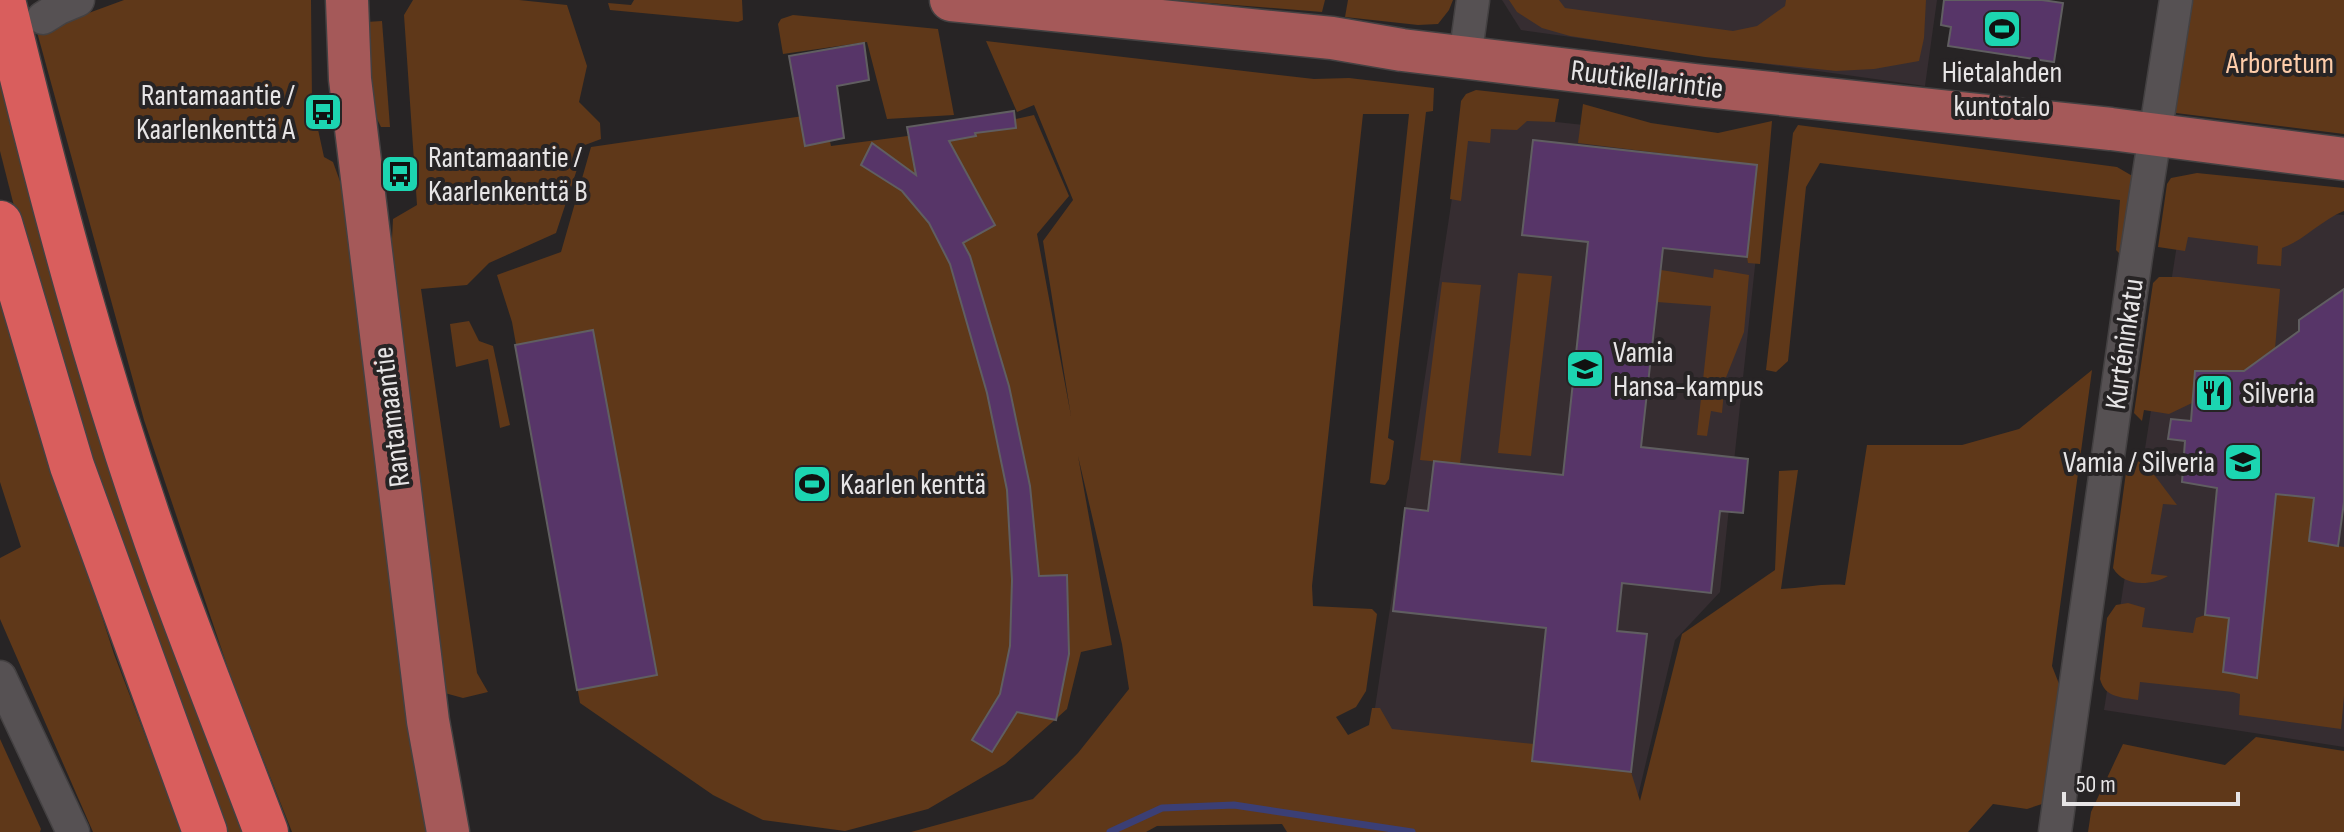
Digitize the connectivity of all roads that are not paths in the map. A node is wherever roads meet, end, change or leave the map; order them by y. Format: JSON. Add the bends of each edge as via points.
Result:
{"nodes":[{"id":1,"x":3,"y":0,"type":"edge"},
{"id":2,"x":78,"y":0,"type":"edge"},
{"id":3,"x":347,"y":0,"type":"edge"},
{"id":4,"x":951,"y":0,"type":"edge"},
{"id":5,"x":1473,"y":0,"type":"edge"},
{"id":6,"x":2176,"y":0,"type":"edge"},
{"id":7,"x":43,"y":18,"type":"dead end"},
{"id":8,"x":1465,"y":58,"type":"junction"},
{"id":9,"x":2155,"y":134,"type":"junction"},
{"id":10,"x":2344,"y":159,"type":"edge"},
{"id":11,"x":0,"y":223,"type":"edge"},
{"id":12,"x":0,"y":677,"type":"edge"},
{"id":13,"x":73,"y":832,"type":"edge"},
{"id":14,"x":205,"y":832,"type":"edge"},
{"id":15,"x":266,"y":832,"type":"edge"},
{"id":16,"x":448,"y":832,"type":"edge"},
{"id":17,"x":2055,"y":832,"type":"edge"}],
"edges":[{"from":1,"to":15,"type":"highway","via":[[96,354],[168,576]]},
{"from":2,"to":7,"type":"street"},
{"from":3,"to":16,"type":"main road","name":"Rantamaantie","via":[[351,89],[428,721]]},
{"from":4,"to":8,"type":"main road","name":"Ruutikellarintie","via":[[1332,38]]},
{"from":5,"to":8,"type":"street"},
{"from":6,"to":9,"type":"street","name":"Kurténinkatu"},
{"from":8,"to":9,"type":"main road","name":"Ruutikellarintie"},
{"from":9,"to":10,"type":"main road","name":"Ruutikellarintie"},
{"from":9,"to":17,"type":"street","name":"Kurténinkatu"},
{"from":11,"to":14,"type":"highway","via":[[72,466]]},
{"from":12,"to":13,"type":"street"}]}
